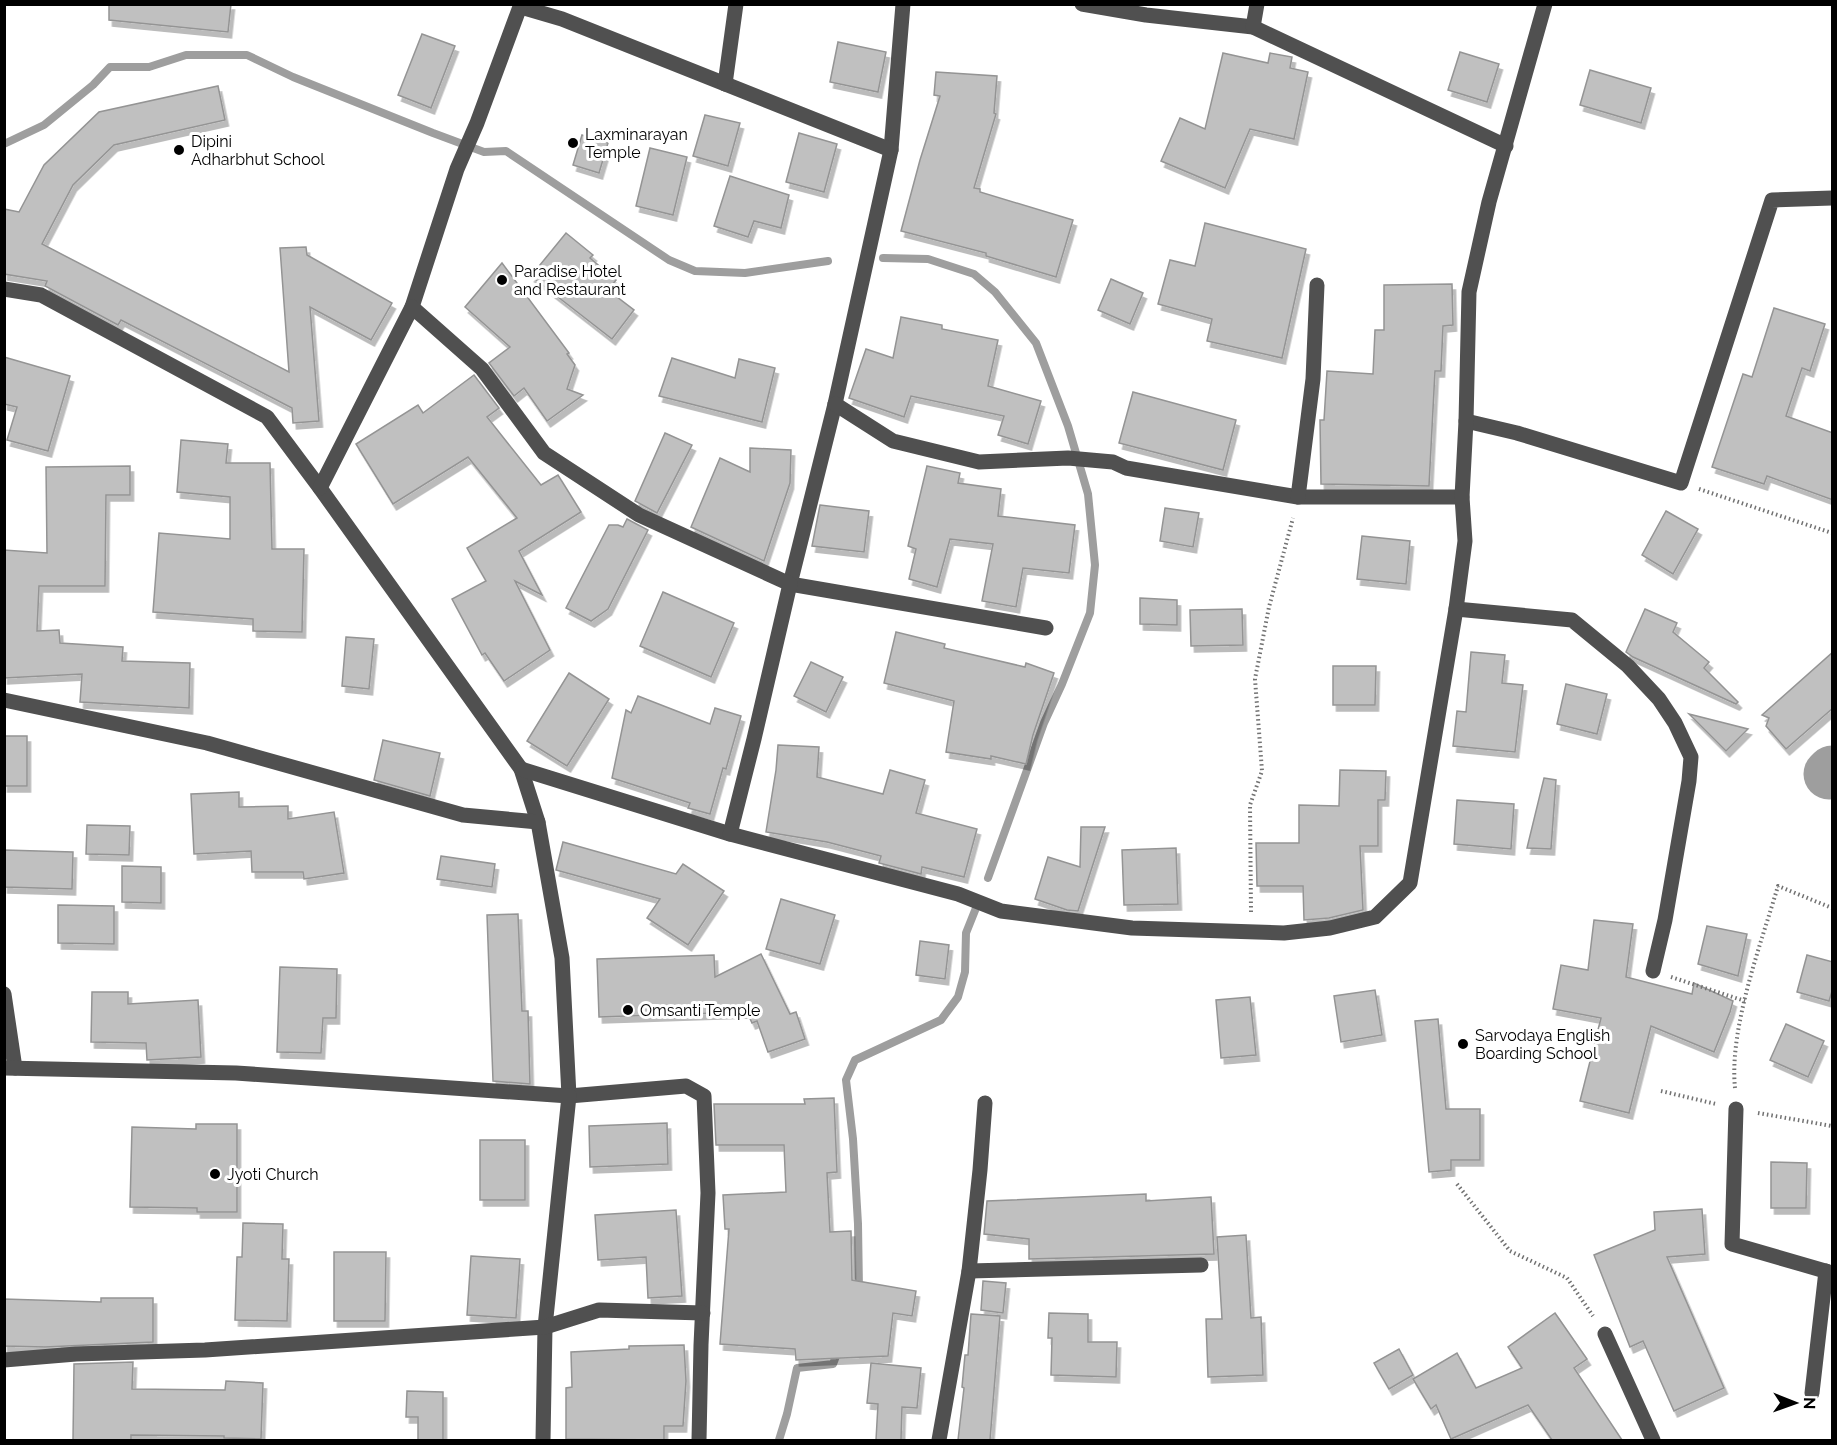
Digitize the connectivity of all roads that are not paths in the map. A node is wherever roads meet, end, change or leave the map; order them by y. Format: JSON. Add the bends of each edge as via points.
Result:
{"nodes":[{"id":1,"x":736,"y":4,"type":"edge"},
{"id":2,"x":903,"y":4,"type":"edge"},
{"id":3,"x":1082,"y":4,"type":"edge"},
{"id":4,"x":1257,"y":4,"type":"edge"},
{"id":5,"x":1545,"y":4,"type":"edge"},
{"id":6,"x":521,"y":6,"type":"edge"},
{"id":7,"x":1147,"y":10,"type":"edge"},
{"id":8,"x":1252,"y":27,"type":"junction"},
{"id":9,"x":726,"y":84,"type":"junction"},
{"id":10,"x":1506,"y":146,"type":"junction"},
{"id":11,"x":891,"y":150,"type":"junction"},
{"id":12,"x":1833,"y":198,"type":"edge"},
{"id":13,"x":1317,"y":285,"type":"dead end"},
{"id":14,"x":4,"y":290,"type":"edge"},
{"id":15,"x":412,"y":307,"type":"junction"},
{"id":16,"x":835,"y":404,"type":"junction"},
{"id":17,"x":1466,"y":421,"type":"junction"},
{"id":18,"x":320,"y":488,"type":"junction"},
{"id":19,"x":1298,"y":497,"type":"junction"},
{"id":20,"x":1462,"y":497,"type":"junction"},
{"id":21,"x":790,"y":584,"type":"junction"},
{"id":22,"x":1456,"y":609,"type":"junction"},
{"id":23,"x":1046,"y":628,"type":"dead end"},
{"id":24,"x":4,"y":700,"type":"edge"},
{"id":25,"x":521,"y":769,"type":"junction"},
{"id":26,"x":538,"y":822,"type":"junction"},
{"id":27,"x":730,"y":834,"type":"junction"},
{"id":28,"x":1653,"y":971,"type":"road end"},
{"id":29,"x":4,"y":994,"type":"edge"},
{"id":30,"x":10,"y":1068,"type":"edge"},
{"id":31,"x":569,"y":1096,"type":"junction"},
{"id":32,"x":985,"y":1103,"type":"dead end"},
{"id":33,"x":1736,"y":1110,"type":"road end"},
{"id":34,"x":1201,"y":1266,"type":"dead end"},
{"id":35,"x":969,"y":1271,"type":"junction"},
{"id":36,"x":1829,"y":1272,"type":"edge"},
{"id":37,"x":703,"y":1313,"type":"junction"},
{"id":38,"x":545,"y":1327,"type":"junction"},
{"id":39,"x":1605,"y":1334,"type":"road end"},
{"id":40,"x":4,"y":1360,"type":"edge"},
{"id":41,"x":1812,"y":1394,"type":"dead end"},
{"id":42,"x":543,"y":1440,"type":"edge"},
{"id":43,"x":699,"y":1440,"type":"edge"},
{"id":44,"x":939,"y":1440,"type":"edge"},
{"id":45,"x":1653,"y":1440,"type":"edge"}],
"edges":[{"from":1,"to":9,"type":"street"},
{"from":2,"to":11,"type":"street"},
{"from":3,"to":7,"type":"street"},
{"from":4,"to":8,"type":"street"},
{"from":5,"to":10,"type":"street"},
{"from":6,"to":9,"type":"street"},
{"from":6,"to":15,"type":"street","via":[[457,169]]},
{"from":7,"to":8,"type":"street"},
{"from":8,"to":10,"type":"street"},
{"from":9,"to":11,"type":"street"},
{"from":10,"to":17,"type":"street","via":[[1469,292]]},
{"from":11,"to":16,"type":"street"},
{"from":12,"to":17,"type":"street","via":[[1772,200],[1681,483]]},
{"from":13,"to":19,"type":"street","via":[[1313,379]]},
{"from":14,"to":18,"type":"street","via":[[42,295],[267,417]]},
{"from":15,"to":18,"type":"street"},
{"from":15,"to":21,"type":"street","via":[[482,369],[544,453],[639,515]]},
{"from":16,"to":19,"type":"street","via":[[893,441],[979,462],[1068,458],[1113,462],[1126,468]]},
{"from":16,"to":21,"type":"street"},
{"from":17,"to":20,"type":"street"},
{"from":18,"to":25,"type":"street"},
{"from":19,"to":20,"type":"street"},
{"from":20,"to":22,"type":"street","via":[[1465,541]]},
{"from":21,"to":23,"type":"street"},
{"from":21,"to":27,"type":"street"},
{"from":22,"to":27,"type":"street","via":[[1410,883],[1376,916],[1330,928],[1284,933],[1132,928],[1000,911],[958,894]]},
{"from":22,"to":28,"type":"street","via":[[1572,620],[1628,666],[1675,723],[1690,757],[1689,781]]},
{"from":24,"to":26,"type":"street","via":[[207,743],[463,815]]},
{"from":25,"to":26,"type":"street"},
{"from":25,"to":27,"type":"street"},
{"from":26,"to":31,"type":"street","via":[[562,958]]},
{"from":29,"to":30,"type":"street"},
{"from":30,"to":31,"type":"street","via":[[236,1073]]},
{"from":31,"to":37,"type":"street","via":[[686,1086],[704,1096],[708,1193]]},
{"from":31,"to":38,"type":"street"},
{"from":32,"to":35,"type":"street"},
{"from":33,"to":36,"type":"street","via":[[1732,1244]]},
{"from":34,"to":35,"type":"street"},
{"from":35,"to":44,"type":"street"},
{"from":36,"to":41,"type":"street"},
{"from":37,"to":38,"type":"street","via":[[599,1311]]},
{"from":37,"to":43,"type":"street"},
{"from":38,"to":40,"type":"street"},
{"from":38,"to":42,"type":"street"},
{"from":39,"to":45,"type":"street"}]}
